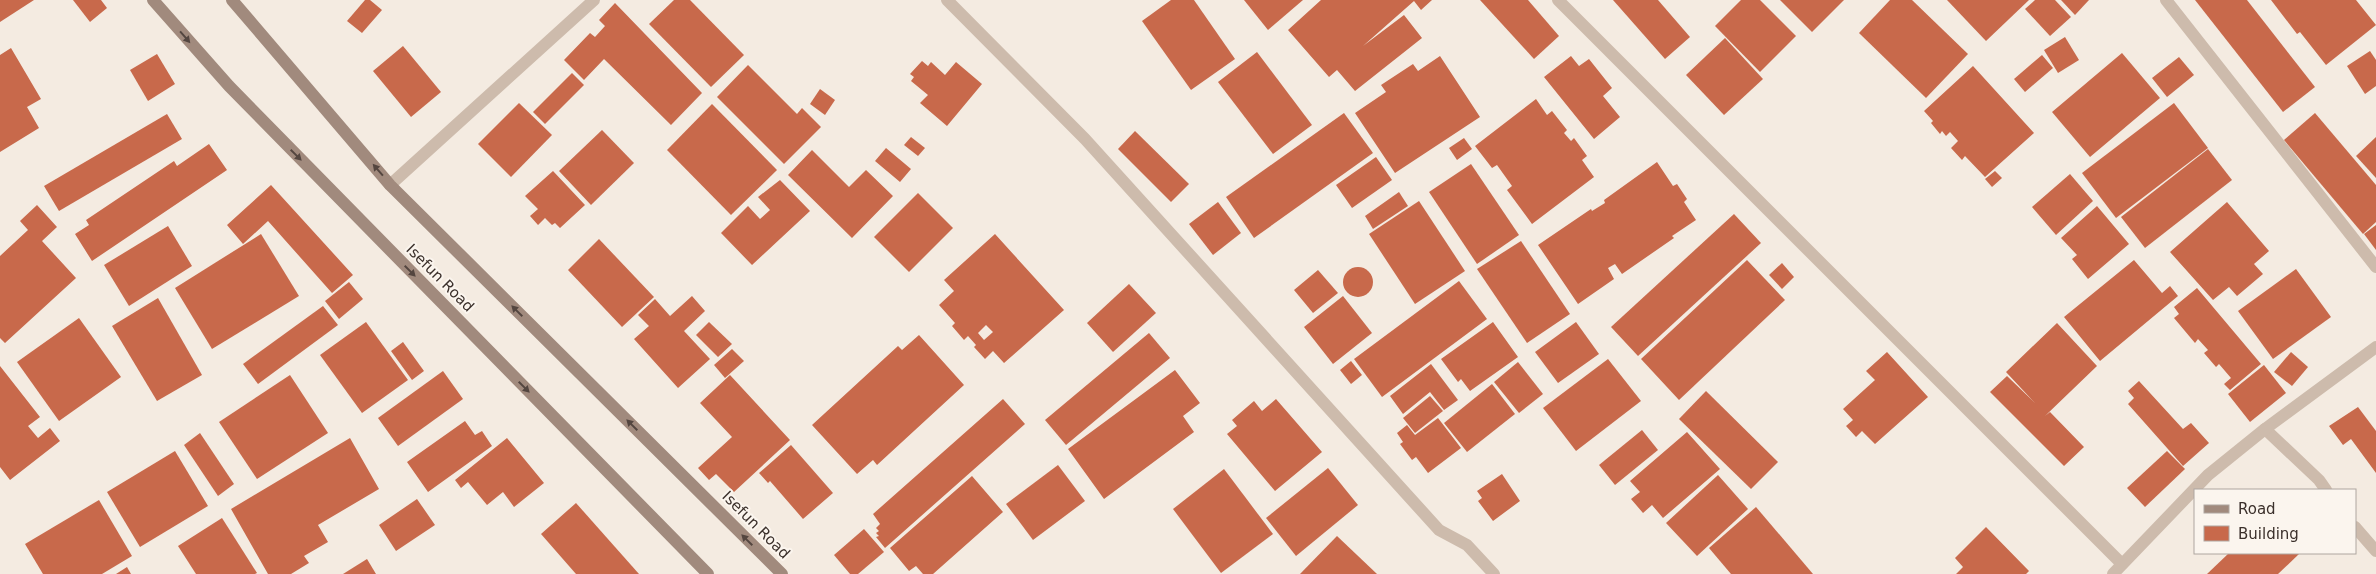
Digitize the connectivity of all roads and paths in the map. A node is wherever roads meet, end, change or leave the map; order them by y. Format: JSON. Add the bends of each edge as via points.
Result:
{"nodes":[{"id":1,"x":153,"y":0,"type":"edge"},
{"id":2,"x":232,"y":0,"type":"edge"},
{"id":3,"x":594,"y":0,"type":"edge"},
{"id":4,"x":947,"y":0,"type":"edge"},
{"id":5,"x":1558,"y":0,"type":"edge"},
{"id":6,"x":2166,"y":0,"type":"edge"},
{"id":7,"x":390,"y":185,"type":"junction"},
{"id":8,"x":2376,"y":266,"type":"edge"},
{"id":9,"x":2376,"y":347,"type":"edge"},
{"id":10,"x":2265,"y":429,"type":"junction"},
{"id":11,"x":2194,"y":489,"type":"edge"},
{"id":12,"x":2194,"y":489,"type":"edge"},
{"id":13,"x":2325,"y":489,"type":"edge"},
{"id":14,"x":2356,"y":529,"type":"edge"},
{"id":15,"x":2376,"y":551,"type":"edge"},
{"id":16,"x":2122,"y":564,"type":"junction"},
{"id":17,"x":708,"y":574,"type":"edge"},
{"id":18,"x":782,"y":574,"type":"edge"},
{"id":19,"x":1494,"y":574,"type":"edge"},
{"id":20,"x":2113,"y":574,"type":"edge"}],
"edges":[{"from":1,"to":17,"type":"street","name":"Isefun Road","one_way":true,"via":[[229,86]]},
{"from":7,"to":2,"type":"street","name":"Isefun Road","one_way":true},
{"from":3,"to":7,"type":"street"},
{"from":4,"to":19,"type":"street","via":[[1085,139],[1439,530],[1467,545]]},
{"from":5,"to":16,"type":"street"},
{"from":6,"to":8,"type":"street"},
{"from":18,"to":7,"type":"street","name":"Isefun Road","one_way":true},
{"from":9,"to":10,"type":"street"},
{"from":10,"to":11,"type":"street"},
{"from":10,"to":13,"type":"street"},
{"from":12,"to":16,"type":"street"},
{"from":14,"to":15,"type":"street"},
{"from":16,"to":20,"type":"street"}]}
